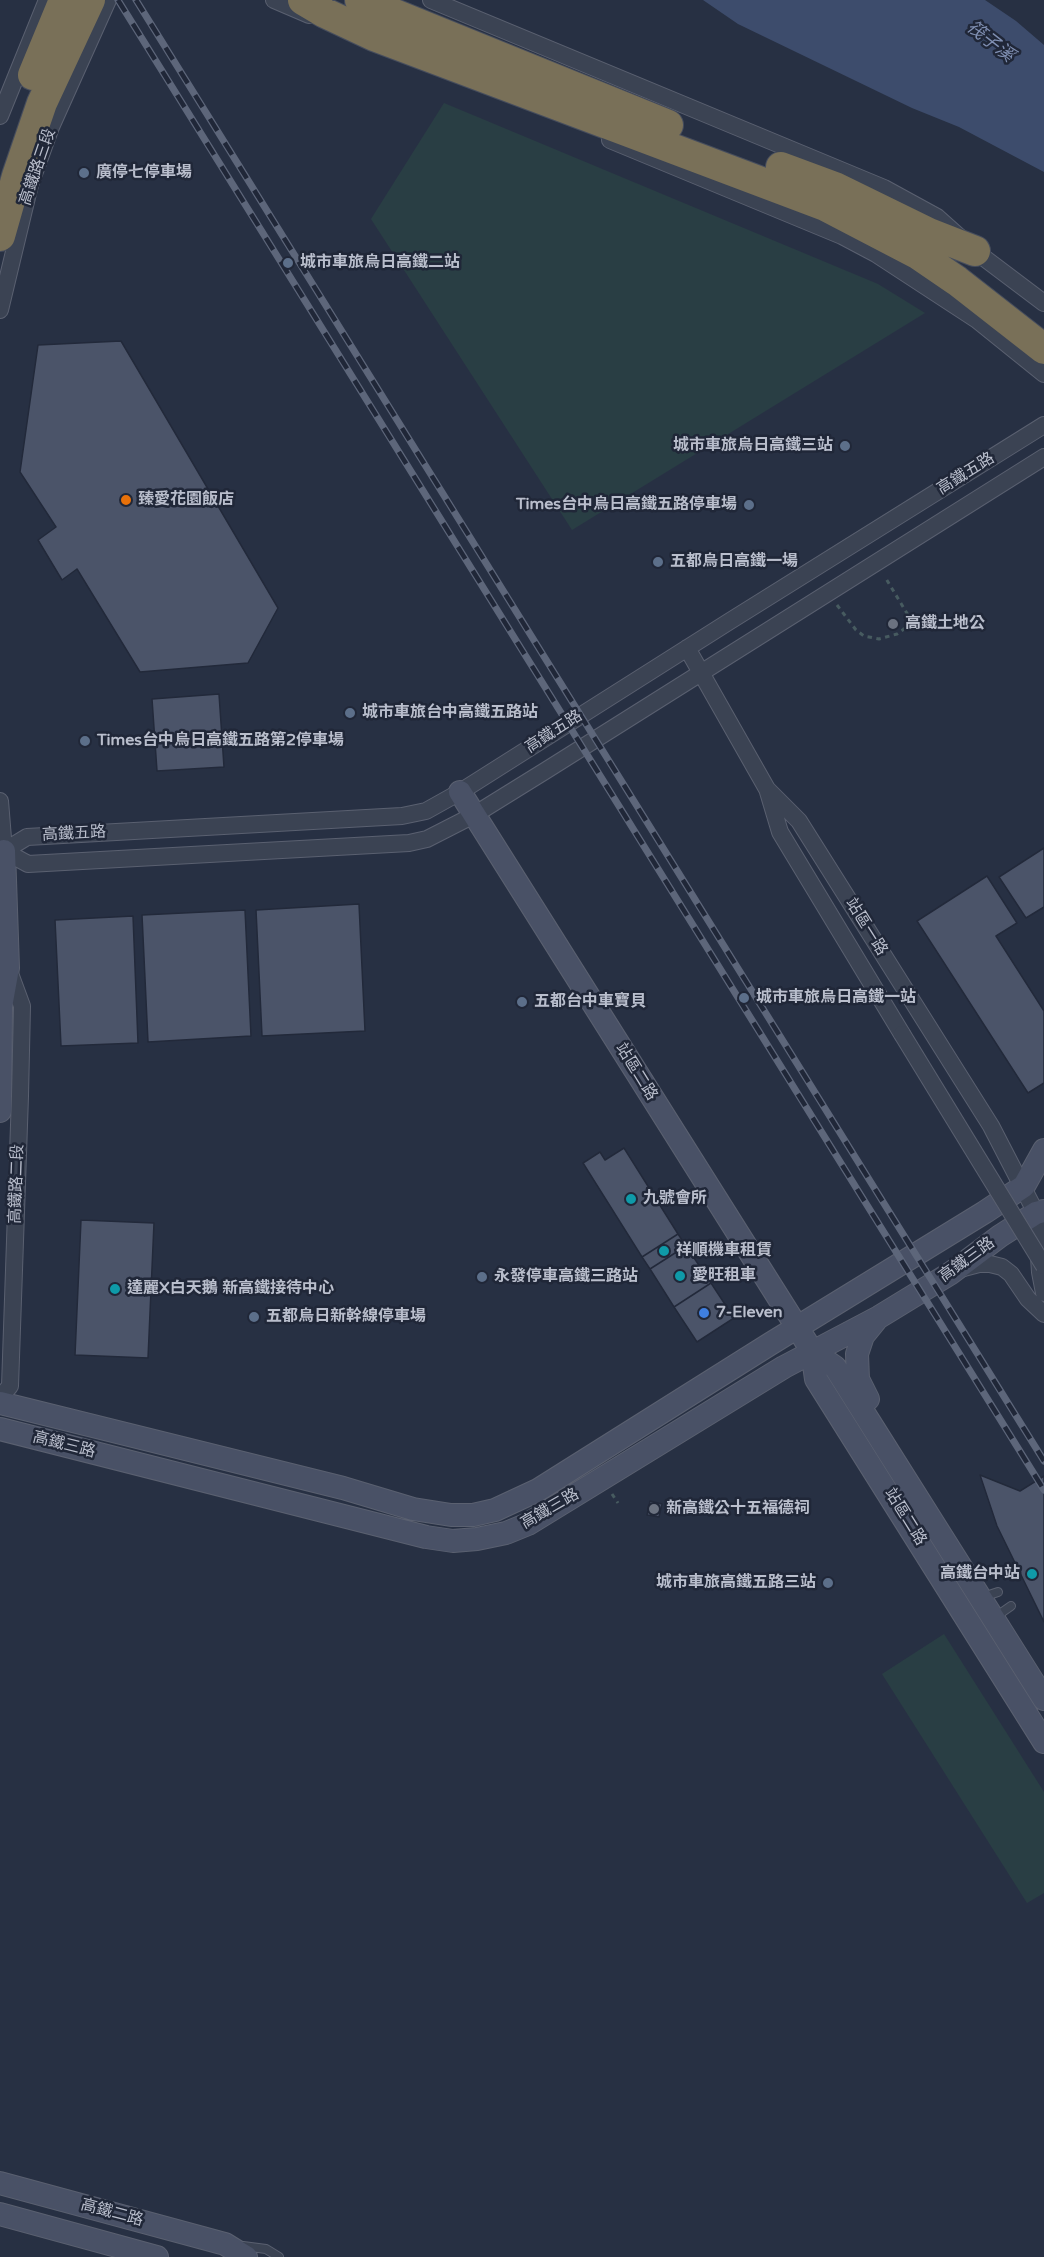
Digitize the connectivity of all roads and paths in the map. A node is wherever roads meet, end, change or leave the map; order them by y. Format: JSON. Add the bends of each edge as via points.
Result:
{"nodes":[{"id":1,"x":47,"y":0,"type":"edge"},
{"id":2,"x":64,"y":0,"type":"edge"},
{"id":3,"x":90,"y":0,"type":"edge"},
{"id":4,"x":108,"y":0,"type":"edge"},
{"id":5,"x":122,"y":0,"type":"edge"},
{"id":6,"x":274,"y":0,"type":"edge"},
{"id":7,"x":303,"y":0,"type":"edge"},
{"id":8,"x":360,"y":0,"type":"edge"},
{"id":9,"x":431,"y":0,"type":"edge"},
{"id":10,"x":94,"y":30,"type":"junction"},
{"id":11,"x":0,"y":116,"type":"edge"},
{"id":12,"x":661,"y":133,"type":"junction"},
{"id":13,"x":0,"y":167,"type":"edge"},
{"id":14,"x":0,"y":236,"type":"edge"},
{"id":15,"x":975,"y":251,"type":"junction"},
{"id":16,"x":1044,"y":303,"type":"edge"},
{"id":17,"x":0,"y":310,"type":"edge"},
{"id":18,"x":1044,"y":349,"type":"edge"},
{"id":19,"x":1044,"y":374,"type":"edge"},
{"id":20,"x":1044,"y":425,"type":"edge"},
{"id":21,"x":1044,"y":458,"type":"edge"},
{"id":22,"x":884,"y":575,"type":"dead end"},
{"id":23,"x":837,"y":605,"type":"dead end"},
{"id":24,"x":687,"y":648,"type":"junction"},
{"id":25,"x":702,"y":673,"type":"junction"},
{"id":26,"x":767,"y":789,"type":"junction"},
{"id":27,"x":460,"y":792,"type":"junction"},
{"id":28,"x":0,"y":801,"type":"edge"},
{"id":29,"x":474,"y":814,"type":"junction"},
{"id":30,"x":2,"y":851,"type":"edge"},
{"id":31,"x":8,"y":968,"type":"junction"},
{"id":32,"x":0,"y":1111,"type":"edge"},
{"id":33,"x":1044,"y":1150,"type":"edge"},
{"id":34,"x":1044,"y":1174,"type":"edge"},
{"id":35,"x":1024,"y":1186,"type":"junction"},
{"id":36,"x":1042,"y":1213,"type":"edge"},
{"id":37,"x":1044,"y":1266,"type":"edge"},
{"id":38,"x":951,"y":1273,"type":"junction"},
{"id":39,"x":1044,"y":1293,"type":"edge"},
{"id":40,"x":1044,"y":1314,"type":"edge"},
{"id":41,"x":879,"y":1317,"type":"junction"},
{"id":42,"x":797,"y":1327,"type":"junction"},
{"id":43,"x":812,"y":1352,"type":"junction"},
{"id":44,"x":0,"y":1400,"type":"edge"},
{"id":45,"x":0,"y":1429,"type":"edge"},
{"id":46,"x":884,"y":1444,"type":"junction"},
{"id":47,"x":612,"y":1494,"type":"dead end"},
{"id":48,"x":618,"y":1503,"type":"dead end"},
{"id":49,"x":975,"y":1590,"type":"junction"},
{"id":50,"x":998,"y":1592,"type":"dead end"},
{"id":51,"x":1011,"y":1606,"type":"dead end"},
{"id":52,"x":1003,"y":1633,"type":"junction"},
{"id":53,"x":1044,"y":1699,"type":"edge"},
{"id":54,"x":1044,"y":1742,"type":"edge"},
{"id":55,"x":0,"y":2182,"type":"edge"},
{"id":56,"x":0,"y":2214,"type":"edge"},
{"id":57,"x":225,"y":2244,"type":"junction"},
{"id":58,"x":158,"y":2257,"type":"edge"},
{"id":59,"x":246,"y":2257,"type":"edge"},
{"id":60,"x":279,"y":2257,"type":"edge"}],
"edges":[{"from":1,"to":11,"type":"street"},
{"from":2,"to":13,"type":"highway"},
{"from":3,"to":14,"type":"highway","via":[[42,103]]},
{"from":4,"to":10,"type":"street","name":"高鐵路三段"},
{"from":5,"to":10,"type":"street","name":"高鐵路三段"},
{"from":6,"to":19,"type":"street","via":[[842,236],[977,320]]},
{"from":7,"to":12,"type":"highway","via":[[374,36]]},
{"from":8,"to":12,"type":"highway"},
{"from":9,"to":15,"type":"street","via":[[884,188],[937,217]]},
{"from":10,"to":17,"type":"street","name":"高鐵路三段","via":[[30,185]]},
{"from":12,"to":15,"type":"highway","via":[[835,187],[928,233]]},
{"from":12,"to":18,"type":"highway","via":[[825,206],[919,255]]},
{"from":15,"to":16,"type":"street"},
{"from":20,"to":24,"type":"street","name":"高鐵五路"},
{"from":21,"to":25,"type":"street","name":"高鐵五路"},
{"from":22,"to":23,"type":"path","via":[[908,615],[904,629],[897,634],[879,639],[864,636]]},
{"from":24,"to":25,"type":"street","name":"站區一路"},
{"from":24,"to":27,"type":"street","name":"高鐵五路"},
{"from":25,"to":26,"type":"street","name":"站區一路"},
{"from":25,"to":29,"type":"street","name":"高鐵五路"},
{"from":26,"to":35,"type":"street","name":"站區一路","via":[[799,821],[991,1126]]},
{"from":26,"to":37,"type":"street","bridge":true,"via":[[780,832]]},
{"from":27,"to":29,"type":"street","name":"站區二路"},
{"from":27,"to":30,"type":"street","name":"高鐵五路","via":[[426,811],[402,816],[27,837]]},
{"from":28,"to":30,"type":"street"},
{"from":29,"to":30,"type":"street","name":"高鐵五路","via":[[427,839],[409,843],[28,864]]},
{"from":29,"to":42,"type":"street","name":"站區二路"},
{"from":30,"to":31,"type":"street","name":"高鐵路二段"},
{"from":31,"to":32,"type":"street","name":"高鐵路二段","via":[[1,1007]]},
{"from":31,"to":44,"type":"street","name":"高鐵路二段","via":[[21,1006],[20,1085],[10,1386]]},
{"from":33,"to":35,"type":"street","name":"高鐵三路"},
{"from":34,"to":35,"type":"street","name":"高鐵三路"},
{"from":35,"to":36,"type":"street","name":"站區一路"},
{"from":35,"to":42,"type":"street","name":"高鐵三路"},
{"from":36,"to":38,"type":"street","name":"高鐵三路","via":[[990,1243]]},
{"from":36,"to":39,"type":"street","name":"站區一路","via":[[1040,1272]]},
{"from":38,"to":40,"type":"street","via":[[979,1264],[1002,1267]]},
{"from":38,"to":41,"type":"street","name":"高鐵三路"},
{"from":41,"to":43,"type":"street","name":"高鐵三路"},
{"from":41,"to":46,"type":"street","via":[[859,1345],[856,1370]]},
{"from":42,"to":43,"type":"street","name":"站區二路"},
{"from":42,"to":44,"type":"street","name":"高鐵三路","via":[[538,1490],[495,1510],[473,1515],[413,1509]]},
{"from":43,"to":45,"type":"street","name":"高鐵三路","via":[[528,1524],[477,1539],[426,1538]]},
{"from":43,"to":46,"type":"street","name":"站區二路","via":[[835,1367]]},
{"from":43,"to":54,"type":"street","name":"站區二路","via":[[816,1379]]},
{"from":46,"to":49,"type":"street","name":"站區二路"},
{"from":47,"to":48,"type":"path"},
{"from":49,"to":50,"type":"lane","via":[[986,1596]]},
{"from":49,"to":52,"type":"street","name":"站區二路"},
{"from":51,"to":52,"type":"lane","via":[[999,1619]]},
{"from":52,"to":53,"type":"street","name":"站區二路"},
{"from":55,"to":57,"type":"street","name":"高鐵二路"},
{"from":56,"to":58,"type":"street","name":"高鐵二路"},
{"from":57,"to":59,"type":"street","name":"高鐵二路"},
{"from":57,"to":60,"type":"lane","name":"高鐵二路","via":[[266,2249]]}]}
